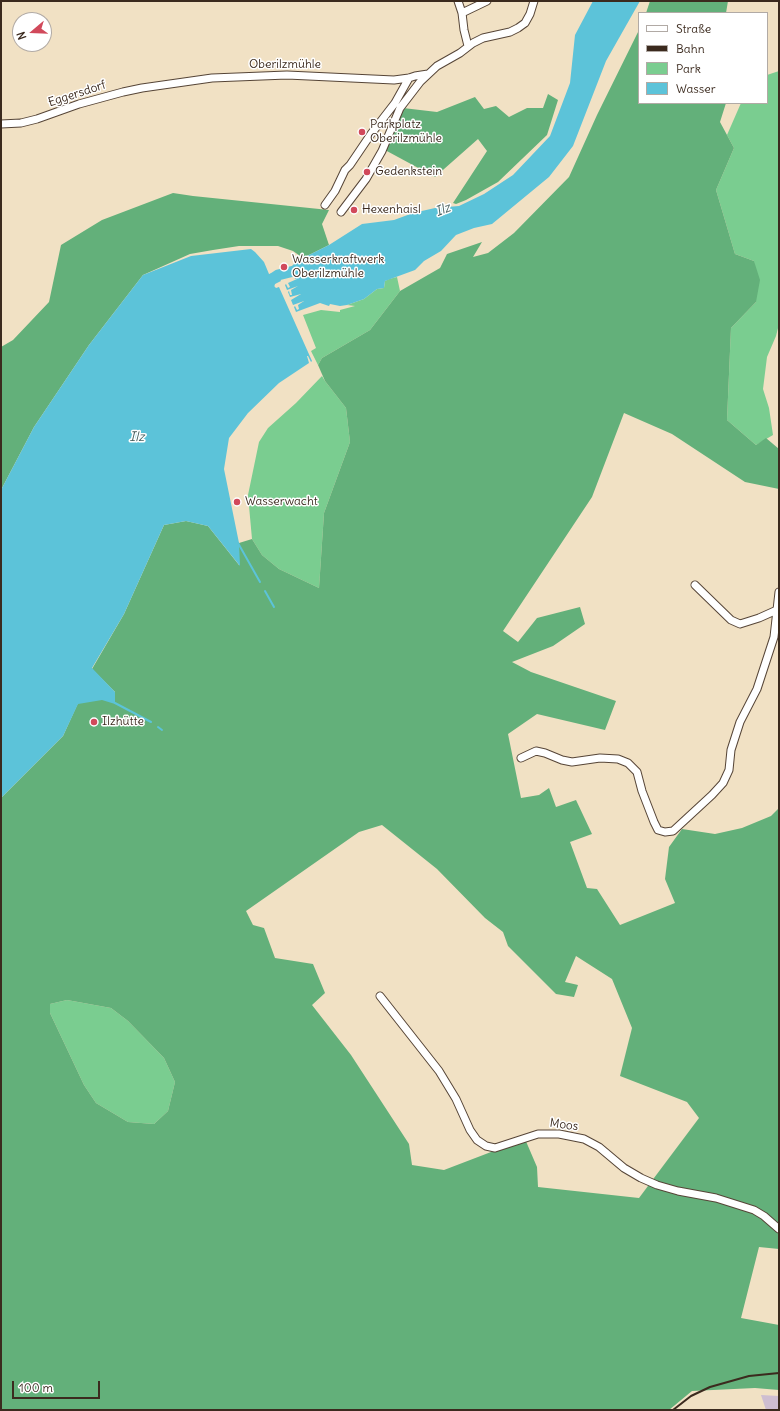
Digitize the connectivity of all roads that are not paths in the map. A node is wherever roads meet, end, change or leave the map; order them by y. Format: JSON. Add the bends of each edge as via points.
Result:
{"nodes":[{"id":1,"x":458,"y":1,"type":"edge"},
{"id":2,"x":487,"y":1,"type":"edge"},
{"id":3,"x":534,"y":1,"type":"edge"},
{"id":4,"x":462,"y":13,"type":"junction"},
{"id":5,"x":468,"y":46,"type":"junction"},
{"id":6,"x":428,"y":74,"type":"junction"},
{"id":7,"x":409,"y":78,"type":"junction"},
{"id":8,"x":160,"y":85,"type":"joint"},
{"id":9,"x":1,"y":124,"type":"edge"},
{"id":10,"x":325,"y":206,"type":"dead end"},
{"id":11,"x":341,"y":212,"type":"dead end"},
{"id":12,"x":695,"y":585,"type":"dead end"},
{"id":13,"x":779,"y":592,"type":"edge"},
{"id":14,"x":778,"y":610,"type":"edge"},
{"id":15,"x":521,"y":758,"type":"dead end"},
{"id":16,"x":380,"y":996,"type":"dead end"},
{"id":17,"x":779,"y":1229,"type":"edge"}],
"edges":[{"from":1,"to":4,"type":"street"},
{"from":2,"to":4,"type":"street"},
{"from":3,"to":5,"type":"street","via":[[530,14],[518,28],[483,38]]},
{"from":4,"to":5,"type":"street"},
{"from":5,"to":6,"type":"street"},
{"from":6,"to":7,"type":"street","name":"Oberilzmühle"},
{"from":6,"to":11,"type":"street","via":[[400,108],[382,151],[367,177]]},
{"from":7,"to":8,"type":"street","name":"Oberilzmühle","via":[[394,80],[287,75],[212,78]]},
{"from":7,"to":10,"type":"street","via":[[395,103],[345,170]]},
{"from":8,"to":9,"type":"street","name":"Eggersdorf","via":[[104,97],[21,123]]},
{"from":12,"to":14,"type":"street","via":[[732,620],[740,624]]},
{"from":13,"to":14,"type":"street"},
{"from":14,"to":15,"type":"street","via":[[774,637],[757,689],[740,722],[731,750],[729,770],[723,783],[673,831],[658,830],[637,772],[628,763],[618,759],[600,758],[572,762],[536,751]]},
{"from":16,"to":17,"type":"street","name":"Moos","via":[[438,1071],[456,1099],[470,1130],[477,1140],[486,1146],[495,1148],[538,1134],[559,1134],[584,1139],[641,1178],[754,1210]]}]}
